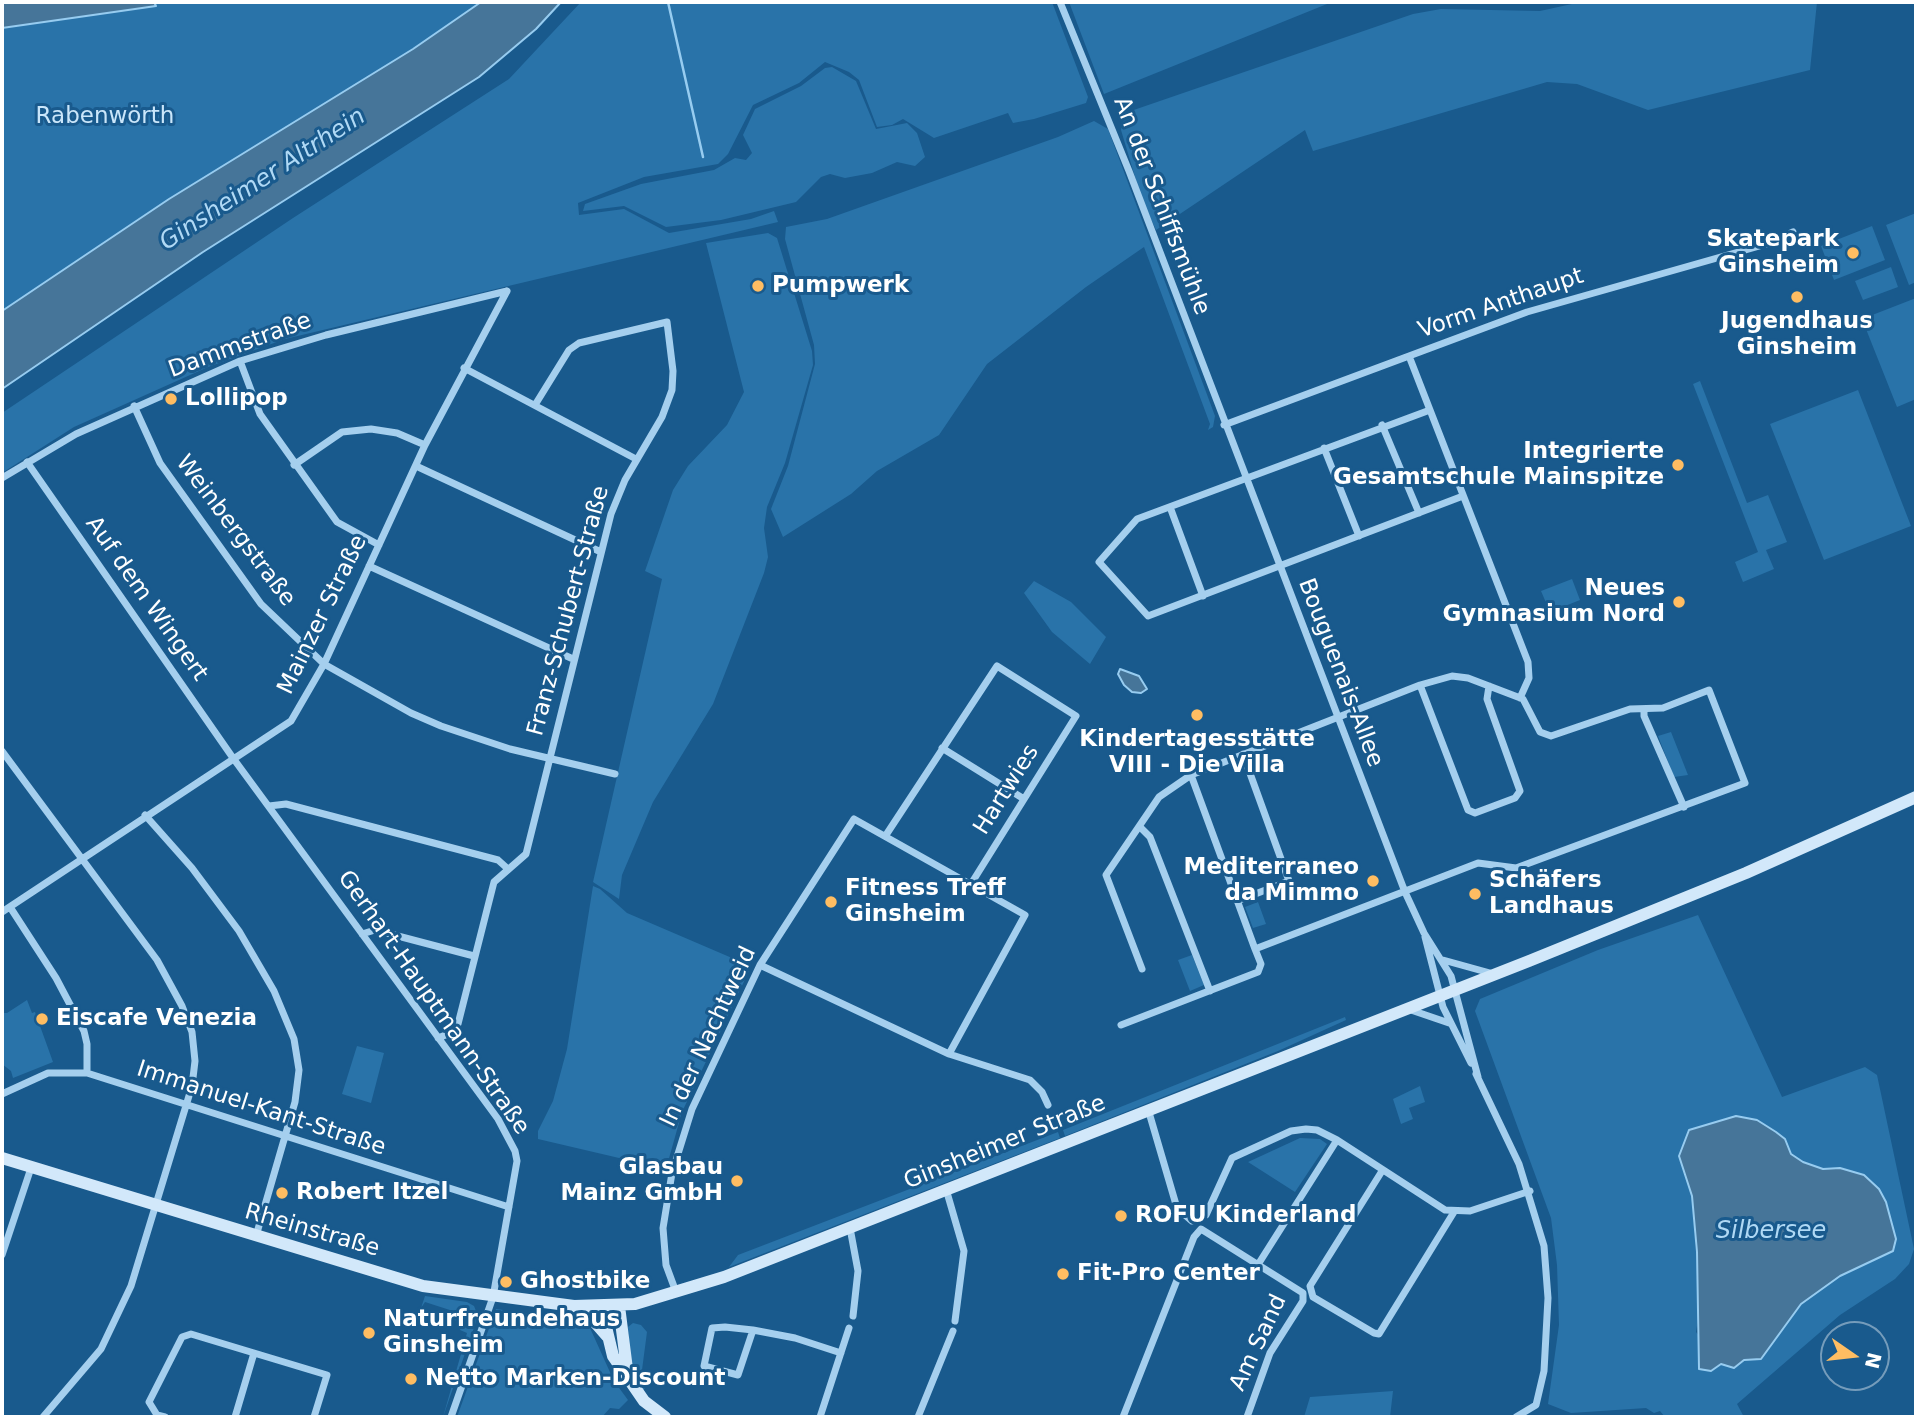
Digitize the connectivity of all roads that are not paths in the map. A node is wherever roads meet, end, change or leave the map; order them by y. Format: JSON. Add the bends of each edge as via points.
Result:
{"nodes":[{"id":1,"x":1060,"y":2,"type":"edge"},
{"id":2,"x":1793,"y":232,"type":"dead end"},
{"id":3,"x":507,"y":291,"type":"joint"},
{"id":4,"x":1409,"y":356,"type":"junction"},
{"id":5,"x":240,"y":361,"type":"junction"},
{"id":6,"x":464,"y":368,"type":"junction"},
{"id":7,"x":535,"y":405,"type":"junction"},
{"id":8,"x":134,"y":407,"type":"junction"},
{"id":9,"x":1430,"y":410,"type":"junction"},
{"id":10,"x":1224,"y":425,"type":"junction"},
{"id":11,"x":1382,"y":425,"type":"junction"},
{"id":12,"x":425,"y":445,"type":"junction"},
{"id":13,"x":1324,"y":448,"type":"junction"},
{"id":14,"x":636,"y":459,"type":"junction"},
{"id":15,"x":27,"y":463,"type":"junction"},
{"id":16,"x":294,"y":465,"type":"junction"},
{"id":17,"x":416,"y":466,"type":"junction"},
{"id":18,"x":2,"y":478,"type":"edge"},
{"id":19,"x":1245,"y":479,"type":"junction"},
{"id":20,"x":1463,"y":496,"type":"junction"},
{"id":21,"x":1170,"y":507,"type":"junction"},
{"id":22,"x":1419,"y":513,"type":"junction"},
{"id":23,"x":1359,"y":536,"type":"junction"},
{"id":24,"x":379,"y":545,"type":"junction"},
{"id":25,"x":601,"y":552,"type":"junction"},
{"id":26,"x":369,"y":566,"type":"junction"},
{"id":27,"x":1279,"y":567,"type":"junction"},
{"id":28,"x":1203,"y":596,"type":"junction"},
{"id":29,"x":573,"y":659,"type":"junction"},
{"id":30,"x":324,"y":664,"type":"junction"},
{"id":31,"x":1420,"y":685,"type":"junction"},
{"id":32,"x":1489,"y":686,"type":"junction"},
{"id":33,"x":1520,"y":698,"type":"junction"},
{"id":34,"x":1644,"y":709,"type":"junction"},
{"id":35,"x":1335,"y":718,"type":"junction"},
{"id":36,"x":943,"y":748,"type":"junction"},
{"id":37,"x":2,"y":751,"type":"edge"},
{"id":38,"x":1243,"y":754,"type":"junction"},
{"id":39,"x":233,"y":758,"type":"junction"},
{"id":40,"x":549,"y":758,"type":"junction"},
{"id":41,"x":615,"y":774,"type":"dead end"},
{"id":42,"x":1191,"y":775,"type":"junction"},
{"id":43,"x":1916,"y":797,"type":"edge"},
{"id":44,"x":1024,"y":799,"type":"junction"},
{"id":45,"x":269,"y":806,"type":"junction"},
{"id":46,"x":1684,"y":807,"type":"junction"},
{"id":47,"x":145,"y":815,"type":"junction"},
{"id":48,"x":1140,"y":827,"type":"junction"},
{"id":49,"x":886,"y":835,"type":"junction"},
{"id":50,"x":81,"y":860,"type":"junction"},
{"id":51,"x":508,"y":869,"type":"junction"},
{"id":52,"x":971,"y":884,"type":"junction"},
{"id":53,"x":1405,"y":892,"type":"junction"},
{"id":54,"x":1237,"y":901,"type":"junction"},
{"id":55,"x":10,"y":907,"type":"junction"},
{"id":56,"x":2,"y":912,"type":"edge"},
{"id":57,"x":1424,"y":933,"type":"junction"},
{"id":58,"x":362,"y":934,"type":"junction"},
{"id":59,"x":1255,"y":949,"type":"junction"},
{"id":60,"x":474,"y":956,"type":"junction"},
{"id":61,"x":1443,"y":960,"type":"junction"},
{"id":62,"x":760,"y":965,"type":"junction"},
{"id":63,"x":1142,"y":969,"type":"dead end"},
{"id":64,"x":1494,"y":974,"type":"junction"},
{"id":65,"x":1455,"y":989,"type":"junction"},
{"id":66,"x":1210,"y":990,"type":"junction"},
{"id":67,"x":1440,"y":995,"type":"junction"},
{"id":68,"x":1404,"y":1009,"type":"junction"},
{"id":69,"x":1450,"y":1023,"type":"junction"},
{"id":70,"x":1121,"y":1025,"type":"dead end"},
{"id":71,"x":438,"y":1038,"type":"junction"},
{"id":72,"x":949,"y":1054,"type":"junction"},
{"id":73,"x":87,"y":1073,"type":"junction"},
{"id":74,"x":1478,"y":1077,"type":"junction"},
{"id":75,"x":2,"y":1094,"type":"edge"},
{"id":76,"x":186,"y":1105,"type":"junction"},
{"id":77,"x":1048,"y":1105,"type":"dead end"},
{"id":78,"x":1149,"y":1109,"type":"junction"},
{"id":79,"x":284,"y":1138,"type":"junction"},
{"id":80,"x":1337,"y":1140,"type":"junction"},
{"id":81,"x":2,"y":1158,"type":"edge"},
{"id":82,"x":31,"y":1168,"type":"junction"},
{"id":83,"x":1382,"y":1171,"type":"junction"},
{"id":84,"x":946,"y":1189,"type":"junction"},
{"id":85,"x":1530,"y":1191,"type":"junction"},
{"id":86,"x":156,"y":1205,"type":"junction"},
{"id":87,"x":509,"y":1207,"type":"junction"},
{"id":88,"x":1454,"y":1212,"type":"junction"},
{"id":89,"x":850,"y":1227,"type":"junction"},
{"id":90,"x":256,"y":1237,"type":"junction"},
{"id":91,"x":2,"y":1255,"type":"edge"},
{"id":92,"x":1259,"y":1264,"type":"junction"},
{"id":93,"x":676,"y":1292,"type":"junction"},
{"id":94,"x":493,"y":1297,"type":"junction"},
{"id":95,"x":574,"y":1306,"type":"junction"},
{"id":96,"x":619,"y":1306,"type":"junction"},
{"id":97,"x":853,"y":1316,"type":"dead end"},
{"id":98,"x":956,"y":1321,"type":"dead end"},
{"id":99,"x":849,"y":1328,"type":"dead end"},
{"id":100,"x":753,"y":1330,"type":"junction"},
{"id":101,"x":953,"y":1331,"type":"dead end"},
{"id":102,"x":607,"y":1336,"type":"junction"},
{"id":103,"x":254,"y":1353,"type":"junction"},
{"id":104,"x":841,"y":1353,"type":"junction"},
{"id":105,"x":628,"y":1381,"type":"junction"},
{"id":106,"x":43,"y":1417,"type":"edge"},
{"id":107,"x":165,"y":1417,"type":"edge"},
{"id":108,"x":235,"y":1417,"type":"edge"},
{"id":109,"x":314,"y":1417,"type":"edge"},
{"id":110,"x":451,"y":1417,"type":"edge"},
{"id":111,"x":665,"y":1417,"type":"edge"},
{"id":112,"x":820,"y":1417,"type":"edge"},
{"id":113,"x":918,"y":1417,"type":"edge"},
{"id":114,"x":1124,"y":1417,"type":"edge"},
{"id":115,"x":1247,"y":1417,"type":"edge"},
{"id":116,"x":1517,"y":1417,"type":"edge"}],
"edges":[{"from":1,"to":10,"type":"street","name":"An der Schiffsmühle"},
{"from":2,"to":4,"type":"street","name":"Vorm Anthaupt","via":[[1770,243],[1527,312]]},
{"from":3,"to":5,"type":"street","name":"Dammstraße"},
{"from":3,"to":6,"type":"street","name":"Mainzer Straße"},
{"from":4,"to":9,"type":"street"},
{"from":4,"to":10,"type":"street","name":"Vorm Anthaupt"},
{"from":5,"to":8,"type":"street","name":"Dammstraße"},
{"from":5,"to":16,"type":"street","via":[[260,414]]},
{"from":6,"to":7,"type":"street"},
{"from":6,"to":12,"type":"street","name":"Mainzer Straße"},
{"from":7,"to":14,"type":"street"},
{"from":7,"to":14,"type":"street","name":"Franz-Schubert-Straße","via":[[569,350],[579,343],[667,322],[672,390],[662,417]]},
{"from":8,"to":15,"type":"street","name":"Dammstraße"},
{"from":8,"to":30,"type":"street","name":"Weinbergstraße","via":[[160,463],[261,604]]},
{"from":9,"to":11,"type":"street"},
{"from":9,"to":20,"type":"street"},
{"from":10,"to":19,"type":"street","name":"Bouguenais-Allee"},
{"from":11,"to":13,"type":"street"},
{"from":11,"to":22,"type":"street"},
{"from":12,"to":16,"type":"street","via":[[397,433],[371,429],[342,432]]},
{"from":12,"to":17,"type":"street","name":"Mainzer Straße"},
{"from":13,"to":19,"type":"street"},
{"from":13,"to":23,"type":"street"},
{"from":14,"to":25,"type":"street","name":"Franz-Schubert-Straße","via":[[611,514]]},
{"from":15,"to":18,"type":"street","name":"Dammstraße"},
{"from":15,"to":39,"type":"street","name":"Auf dem Wingert"},
{"from":16,"to":24,"type":"street","via":[[337,522]]},
{"from":17,"to":24,"type":"street","name":"Mainzer Straße"},
{"from":17,"to":25,"type":"street"},
{"from":19,"to":21,"type":"street"},
{"from":19,"to":27,"type":"street","name":"Bouguenais-Allee"},
{"from":20,"to":22,"type":"street"},
{"from":20,"to":33,"type":"street","via":[[1528,662],[1530,678]]},
{"from":21,"to":28,"type":"street"},
{"from":21,"to":28,"type":"street","via":[[1137,519],[1099,562],[1148,616]]},
{"from":22,"to":23,"type":"street"},
{"from":23,"to":27,"type":"street"},
{"from":24,"to":26,"type":"street","name":"Mainzer Straße"},
{"from":25,"to":29,"type":"street","name":"Franz-Schubert-Straße"},
{"from":26,"to":29,"type":"street"},
{"from":26,"to":30,"type":"street","name":"Mainzer Straße"},
{"from":27,"to":28,"type":"street"},
{"from":27,"to":35,"type":"street","name":"Bouguenais-Allee"},
{"from":29,"to":40,"type":"street","name":"Franz-Schubert-Straße"},
{"from":30,"to":39,"type":"street","name":"Mainzer Straße","via":[[291,721]]},
{"from":30,"to":40,"type":"street","name":"Weinbergstraße","via":[[441,726]]},
{"from":31,"to":32,"type":"street","via":[[1461,676]]},
{"from":31,"to":32,"type":"street","via":[[1472,813],[1520,791],[1487,699]]},
{"from":31,"to":35,"type":"street"},
{"from":32,"to":33,"type":"street"},
{"from":33,"to":34,"type":"street","via":[[1540,732],[1551,736],[1630,709]]},
{"from":34,"to":46,"type":"street"},
{"from":34,"to":46,"type":"street","via":[[1664,708],[1709,690],[1745,783]]},
{"from":35,"to":38,"type":"street"},
{"from":35,"to":53,"type":"street","name":"Bouguenais-Allee"},
{"from":36,"to":44,"type":"street"},
{"from":36,"to":44,"type":"street","name":"Hartwies","via":[[997,666],[1076,716]]},
{"from":36,"to":49,"type":"street"},
{"from":37,"to":50,"type":"street"},
{"from":38,"to":42,"type":"street"},
{"from":38,"to":54,"type":"street","via":[[1289,881]]},
{"from":39,"to":45,"type":"street","name":"Gerhart-Hauptmann-Straße"},
{"from":39,"to":47,"type":"street","name":"Mainzer Straße"},
{"from":40,"to":41,"type":"street","name":"Weinbergstraße"},
{"from":40,"to":51,"type":"street","name":"Franz-Schubert-Straße","via":[[526,854]]},
{"from":42,"to":48,"type":"street","via":[[1158,797]]},
{"from":42,"to":54,"type":"street"},
{"from":43,"to":64,"type":"main road","name":"Ginsheimer Straße","via":[[1746,873]]},
{"from":44,"to":52,"type":"street","name":"Hartwies"},
{"from":45,"to":51,"type":"street","via":[[286,804],[498,860]]},
{"from":45,"to":58,"type":"street","name":"Gerhart-Hauptmann-Straße"},
{"from":46,"to":53,"type":"street","via":[[1516,868],[1478,863]]},
{"from":47,"to":50,"type":"street","name":"Mainzer Straße"},
{"from":47,"to":79,"type":"street","via":[[239,931],[274,991],[294,1039],[299,1070]]},
{"from":48,"to":63,"type":"street","via":[[1106,875]]},
{"from":48,"to":66,"type":"street","via":[[1150,836]]},
{"from":49,"to":52,"type":"street"},
{"from":49,"to":62,"type":"street","name":"In der Nachtweid","via":[[854,819]]},
{"from":50,"to":55,"type":"street","name":"Mainzer Straße"},
{"from":50,"to":76,"type":"street","via":[[157,960],[182,1006],[192,1032],[195,1061]]},
{"from":51,"to":60,"type":"street","name":"Franz-Schubert-Straße","via":[[494,882]]},
{"from":52,"to":72,"type":"street","via":[[1025,915]]},
{"from":53,"to":57,"type":"street","name":"Bouguenais-Allee"},
{"from":53,"to":59,"type":"street"},
{"from":54,"to":59,"type":"street"},
{"from":55,"to":56,"type":"street","name":"Mainzer Straße"},
{"from":55,"to":73,"type":"street","via":[[84,1031]]},
{"from":57,"to":61,"type":"street","name":"Bouguenais-Allee"},
{"from":57,"to":67,"type":"street","name":"Bouguenais-Allee"},
{"from":58,"to":60,"type":"street","via":[[375,930]]},
{"from":58,"to":71,"type":"street","name":"Gerhart-Hauptmann-Straße"},
{"from":59,"to":66,"type":"street","via":[[1261,969]]},
{"from":60,"to":71,"type":"street","name":"Franz-Schubert-Straße","via":[[458,1024]]},
{"from":61,"to":64,"type":"street"},
{"from":61,"to":65,"type":"street","name":"Bouguenais-Allee"},
{"from":62,"to":72,"type":"street"},
{"from":62,"to":93,"type":"street","name":"In der Nachtweid","via":[[692,1108],[672,1173],[663,1245]]},
{"from":64,"to":65,"type":"main road","name":"Ginsheimer Straße"},
{"from":65,"to":67,"type":"main road","name":"Ginsheimer Straße"},
{"from":65,"to":74,"type":"street","name":"Bouguenais-Allee"},
{"from":66,"to":70,"type":"street"},
{"from":67,"to":68,"type":"main road","name":"Ginsheimer Straße"},
{"from":67,"to":69,"type":"street","name":"Bouguenais-Allee"},
{"from":68,"to":69,"type":"street"},
{"from":68,"to":78,"type":"main road","name":"Ginsheimer Straße"},
{"from":69,"to":74,"type":"street","name":"Bouguenais-Allee"},
{"from":71,"to":87,"type":"street","name":"Gerhart-Hauptmann-Straße","via":[[498,1119],[515,1151]]},
{"from":72,"to":77,"type":"street","via":[[1030,1080]]},
{"from":73,"to":75,"type":"street","name":"Immanuel-Kant-Straße","via":[[48,1073]]},
{"from":73,"to":76,"type":"street","name":"Immanuel-Kant-Straße"},
{"from":74,"to":85,"type":"street"},
{"from":76,"to":79,"type":"street","name":"Immanuel-Kant-Straße"},
{"from":76,"to":86,"type":"street"},
{"from":78,"to":80,"type":"street","via":[[1177,1208],[1187,1219],[1198,1221],[1206,1215],[1231,1158],[1240,1152],[1306,1129]]},
{"from":78,"to":84,"type":"main road","name":"Ginsheimer Straße"},
{"from":79,"to":87,"type":"street","name":"Immanuel-Kant-Straße"},
{"from":79,"to":90,"type":"street"},
{"from":80,"to":83,"type":"street"},
{"from":80,"to":92,"type":"street"},
{"from":81,"to":82,"type":"main road","name":"Rheinstraße"},
{"from":82,"to":86,"type":"main road","name":"Rheinstraße"},
{"from":82,"to":91,"type":"street"},
{"from":83,"to":88,"type":"street"},
{"from":83,"to":88,"type":"street","via":[[1312,1280],[1309,1292],[1313,1297],[1379,1334]]},
{"from":84,"to":89,"type":"main road","name":"Ginsheimer Straße"},
{"from":84,"to":98,"type":"street","via":[[964,1251]]},
{"from":85,"to":88,"type":"street"},
{"from":85,"to":116,"type":"street","via":[[1547,1272],[1547,1341],[1536,1405]]},
{"from":86,"to":90,"type":"main road","name":"Rheinstraße"},
{"from":86,"to":106,"type":"street","via":[[131,1286],[111,1331],[88,1367]]},
{"from":87,"to":94,"type":"street","name":"Gerhart-Hauptmann-Straße"},
{"from":89,"to":93,"type":"main road","name":"Ginsheimer Straße"},
{"from":89,"to":97,"type":"street","via":[[858,1271]]},
{"from":90,"to":94,"type":"main road","name":"Rheinstraße","via":[[423,1286]]},
{"from":92,"to":114,"type":"street","via":[[1201,1230],[1194,1237]]},
{"from":92,"to":115,"type":"street","name":"Am Sand","via":[[1297,1287],[1303,1301],[1270,1353]]},
{"from":93,"to":96,"type":"main road","name":"Ginsheimer Straße"},
{"from":94,"to":95,"type":"main road","name":"Rheinstraße"},
{"from":94,"to":110,"type":"street","name":"Gerhart-Hauptmann-Straße"},
{"from":95,"to":96,"type":"main road","name":"Rheinstraße"},
{"from":95,"to":102,"type":"main road"},
{"from":96,"to":102,"type":"main road","via":[[607,1322]]},
{"from":96,"to":105,"type":"main road"},
{"from":99,"to":104,"type":"street"},
{"from":100,"to":100,"type":"street","via":[[712,1328],[704,1366],[738,1375]]},
{"from":100,"to":104,"type":"street"},
{"from":101,"to":113,"type":"street"},
{"from":102,"to":105,"type":"main road"},
{"from":103,"to":107,"type":"street","via":[[191,1334],[183,1337],[149,1402],[157,1415]]},
{"from":103,"to":108,"type":"street"},
{"from":103,"to":109,"type":"street","via":[[327,1375]]},
{"from":104,"to":112,"type":"street"},
{"from":105,"to":111,"type":"main road"}]}
